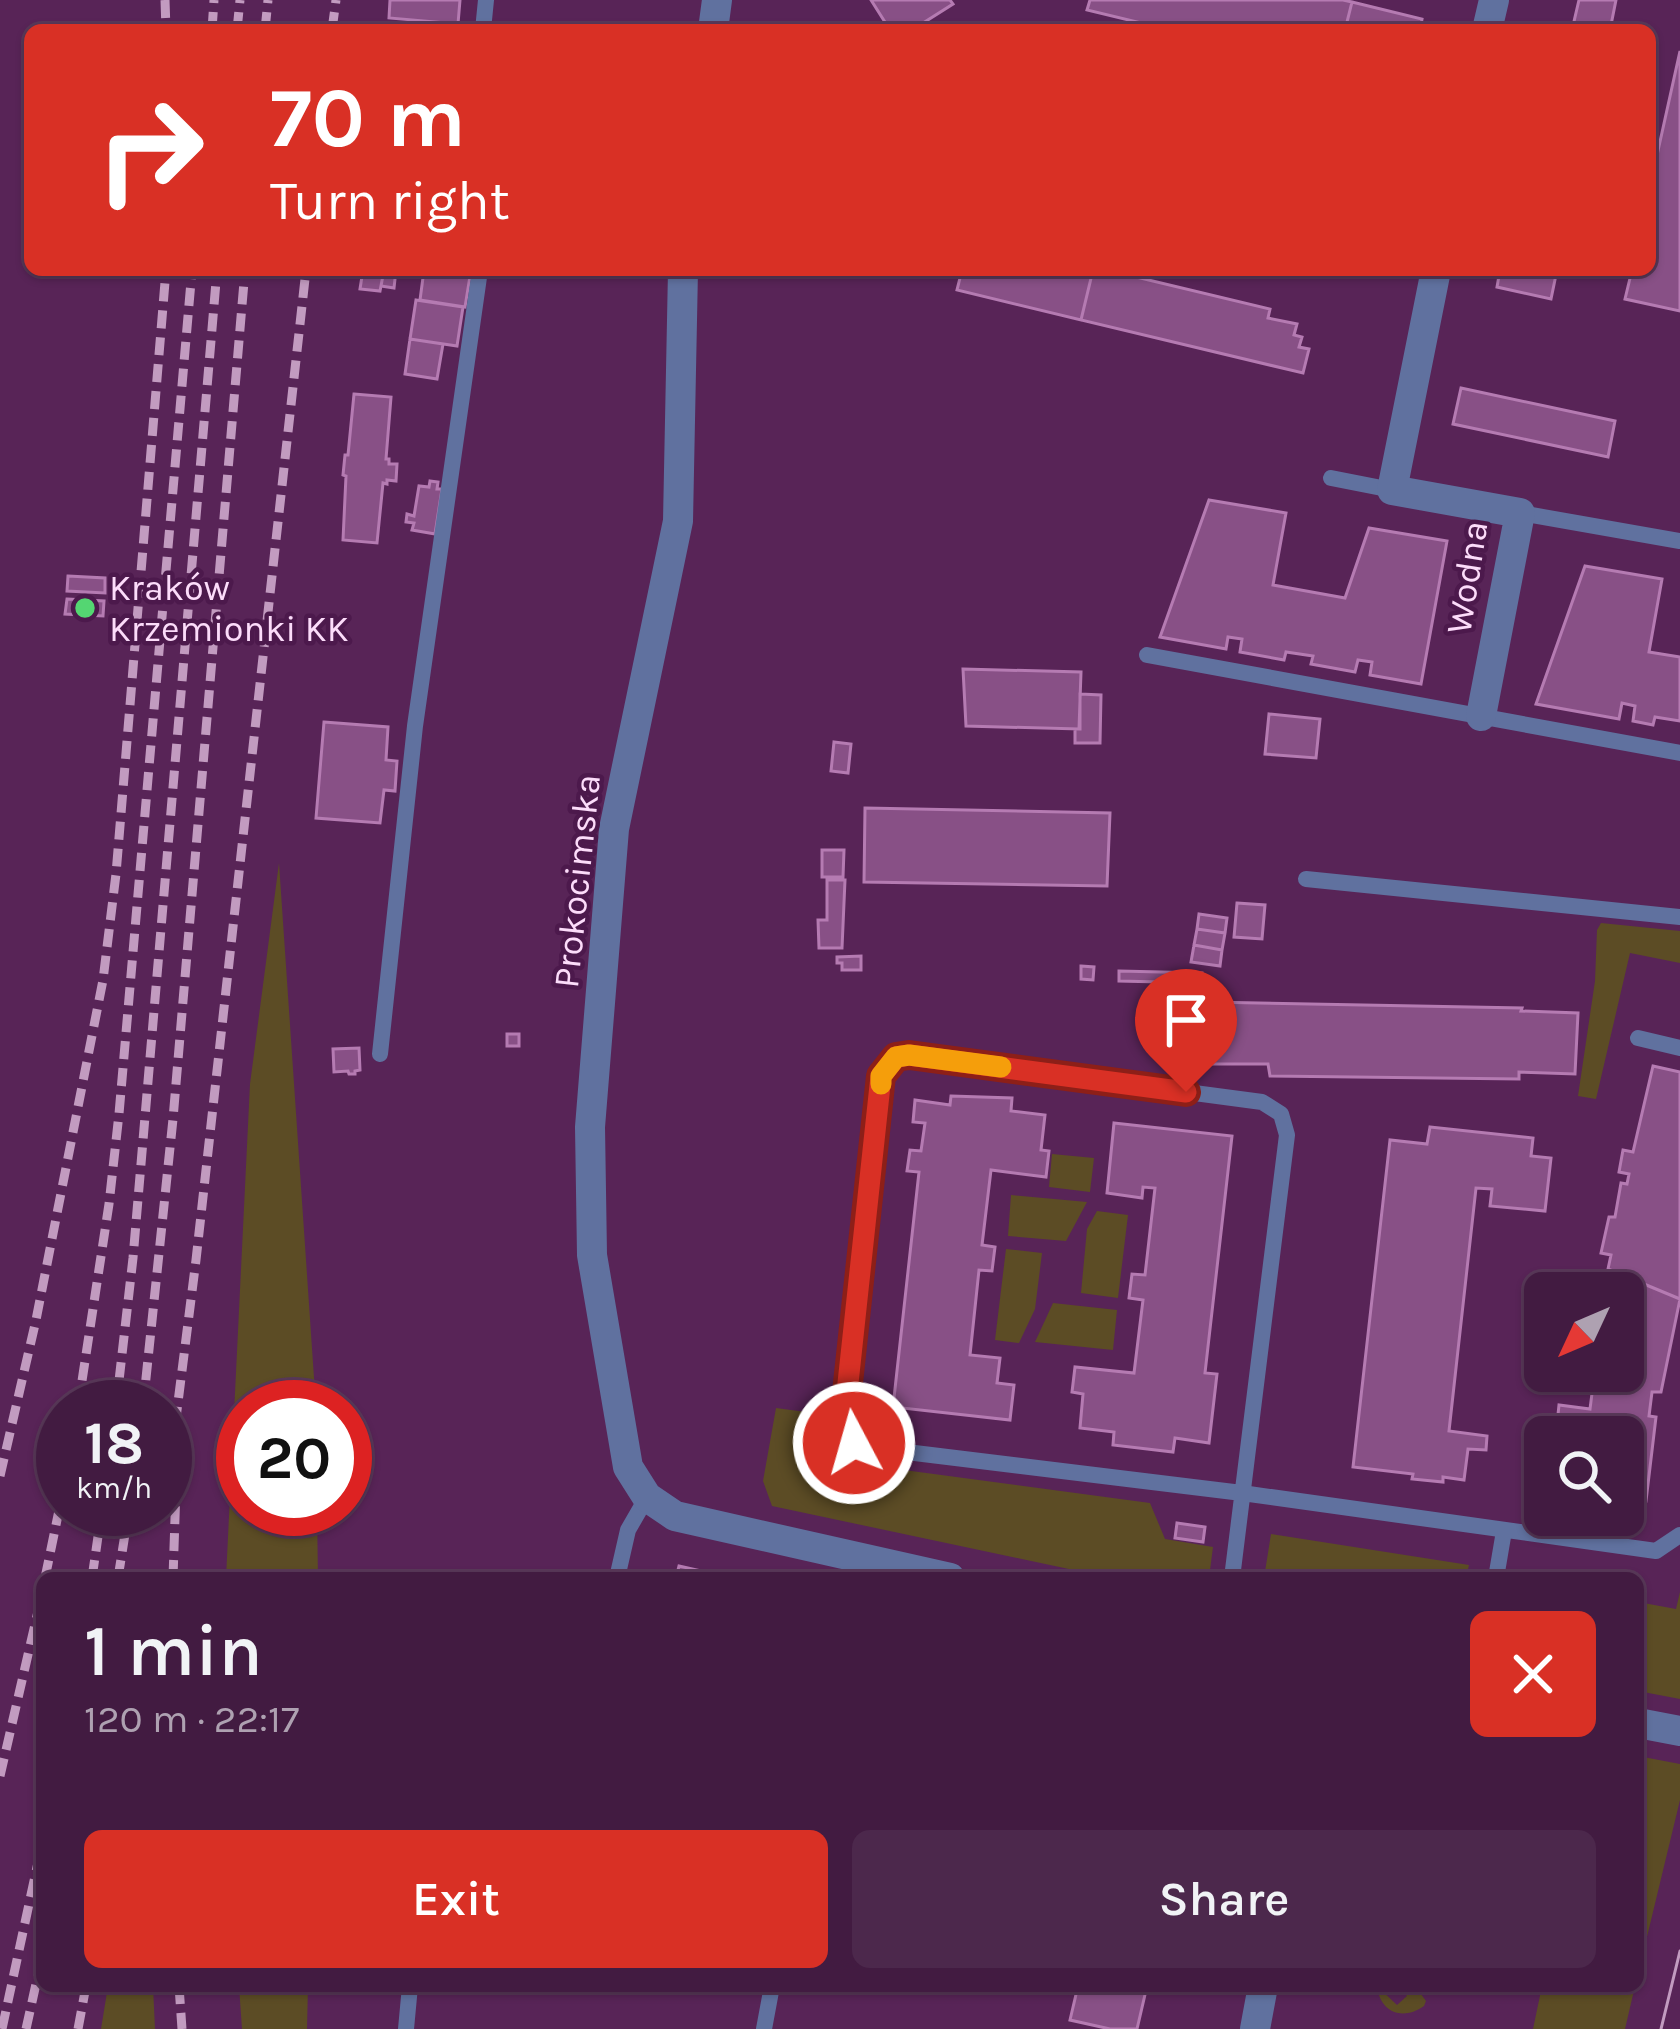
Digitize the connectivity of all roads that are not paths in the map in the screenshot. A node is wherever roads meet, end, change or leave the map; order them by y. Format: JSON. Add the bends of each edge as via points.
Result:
{"nodes":[{"id":1,"x":479,"y":276,"type":"edge"},
{"id":2,"x":683,"y":276,"type":"edge"},
{"id":3,"x":1435,"y":276,"type":"edge"},
{"id":4,"x":1331,"y":478,"type":"dead end"},
{"id":5,"x":1392,"y":490,"type":"junction"},
{"id":6,"x":1520,"y":513,"type":"junction"},
{"id":7,"x":1680,"y":541,"type":"edge"},
{"id":8,"x":1147,"y":656,"type":"dead end"},
{"id":9,"x":1480,"y":716,"type":"junction"},
{"id":10,"x":1680,"y":754,"type":"edge"},
{"id":11,"x":1306,"y":879,"type":"dead end"},
{"id":12,"x":1680,"y":917,"type":"edge"},
{"id":13,"x":1638,"y":1038,"type":"dead end"},
{"id":14,"x":1680,"y":1048,"type":"edge"},
{"id":15,"x":380,"y":1054,"type":"dead end"},
{"id":16,"x":1242,"y":1493,"type":"junction"},
{"id":17,"x":647,"y":1497,"type":"junction"},
{"id":18,"x":1504,"y":1531,"type":"junction"},
{"id":19,"x":1680,"y":1535,"type":"edge"},
{"id":20,"x":618,"y":1572,"type":"edge"},
{"id":21,"x":923,"y":1572,"type":"edge"},
{"id":22,"x":1233,"y":1572,"type":"edge"},
{"id":23,"x":1497,"y":1572,"type":"edge"},
{"id":24,"x":1644,"y":1725,"type":"edge"},
{"id":25,"x":1680,"y":1731,"type":"edge"},
{"id":26,"x":409,"y":1992,"type":"edge"},
{"id":27,"x":771,"y":1992,"type":"edge"},
{"id":28,"x":1262,"y":1992,"type":"edge"},
{"id":29,"x":406,"y":2029,"type":"edge"},
{"id":30,"x":764,"y":2029,"type":"edge"},
{"id":31,"x":1255,"y":2029,"type":"edge"}],
"edges":[{"from":1,"to":15,"type":"lane","via":[[415,726]]},
{"from":2,"to":17,"type":"street","name":"Prokocimska","via":[[678,521],[614,830],[590,1126],[592,1255],[628,1467]]},
{"from":3,"to":5,"type":"street"},
{"from":4,"to":5,"type":"lane"},
{"from":5,"to":6,"type":"street","name":"Wodna"},
{"from":6,"to":7,"type":"lane"},
{"from":6,"to":9,"type":"street","name":"Wodna"},
{"from":8,"to":9,"type":"lane"},
{"from":9,"to":10,"type":"lane"},
{"from":11,"to":12,"type":"lane"},
{"from":13,"to":14,"type":"lane"},
{"from":16,"to":16,"type":"lane","via":[[854,1443],[844,1427],[881,1076],[896,1057],[1262,1102],[1281,1114],[1287,1135]]},
{"from":16,"to":18,"type":"lane"},
{"from":16,"to":22,"type":"lane"},
{"from":17,"to":20,"type":"lane"},
{"from":17,"to":21,"type":"street","via":[[675,1516]]},
{"from":18,"to":19,"type":"lane","via":[[1656,1551]]},
{"from":18,"to":23,"type":"lane"},
{"from":24,"to":25,"type":"street"},
{"from":26,"to":29,"type":"lane"},
{"from":27,"to":30,"type":"lane"},
{"from":28,"to":31,"type":"street"}]}
